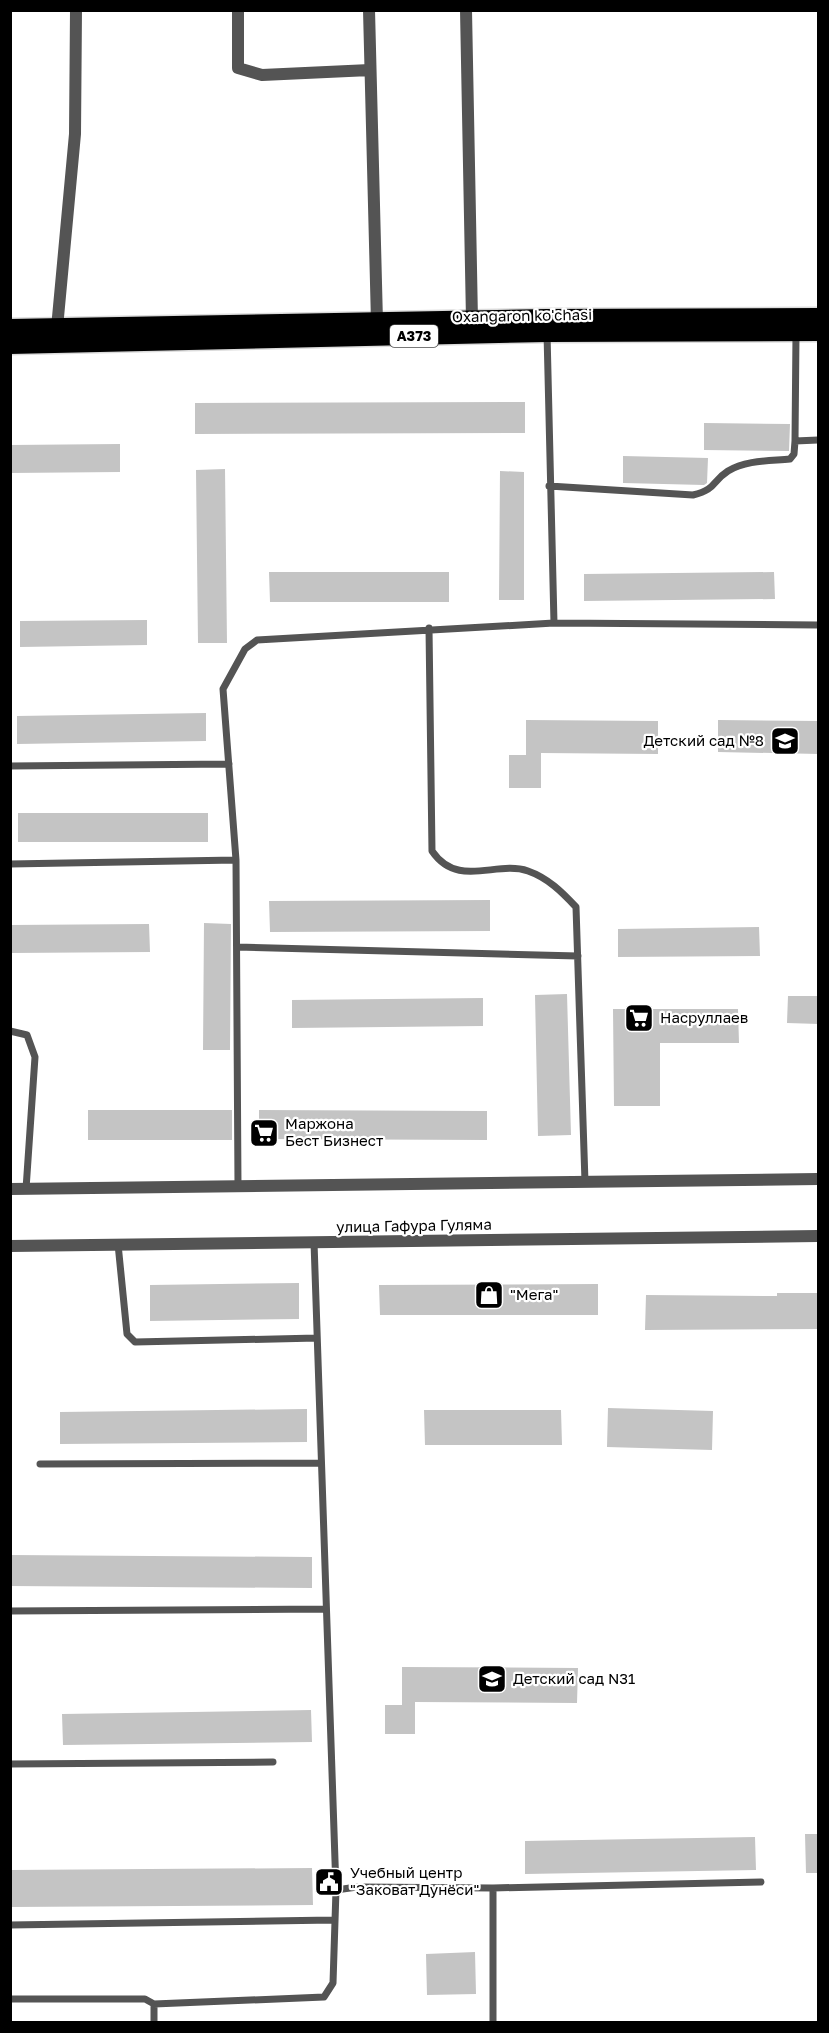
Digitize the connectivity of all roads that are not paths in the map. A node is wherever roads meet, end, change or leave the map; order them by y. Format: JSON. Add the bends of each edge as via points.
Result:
{"nodes":[{"id":1,"x":76,"y":10,"type":"edge"},
{"id":2,"x":238,"y":10,"type":"edge"},
{"id":3,"x":369,"y":10,"type":"edge"},
{"id":4,"x":466,"y":10,"type":"edge"},
{"id":5,"x":370,"y":70,"type":"junction"},
{"id":6,"x":819,"y":317,"type":"edge"},
{"id":7,"x":472,"y":320,"type":"junction"},
{"id":8,"x":377,"y":322,"type":"junction"},
{"id":9,"x":547,"y":326,"type":"junction"},
{"id":10,"x":10,"y":328,"type":"edge"},
{"id":11,"x":57,"y":328,"type":"junction"},
{"id":12,"x":796,"y":332,"type":"junction"},
{"id":13,"x":819,"y":332,"type":"edge"},
{"id":14,"x":10,"y":345,"type":"edge"},
{"id":15,"x":819,"y":440,"type":"edge"},
{"id":16,"x":795,"y":441,"type":"junction"},
{"id":17,"x":549,"y":486,"type":"junction"},
{"id":18,"x":554,"y":623,"type":"junction"},
{"id":19,"x":819,"y":625,"type":"edge"},
{"id":20,"x":429,"y":628,"type":"junction"},
{"id":21,"x":229,"y":764,"type":"junction"},
{"id":22,"x":10,"y":766,"type":"edge"},
{"id":23,"x":236,"y":860,"type":"junction"},
{"id":24,"x":10,"y":864,"type":"edge"},
{"id":25,"x":237,"y":947,"type":"junction"},
{"id":26,"x":578,"y":956,"type":"junction"},
{"id":27,"x":10,"y":1031,"type":"edge"},
{"id":28,"x":819,"y":1179,"type":"edge"},
{"id":29,"x":585,"y":1182,"type":"junction"},
{"id":30,"x":238,"y":1186,"type":"junction"},
{"id":31,"x":10,"y":1189,"type":"edge"},
{"id":32,"x":26,"y":1189,"type":"junction"},
{"id":33,"x":819,"y":1236,"type":"edge"},
{"id":34,"x":314,"y":1242,"type":"junction"},
{"id":35,"x":118,"y":1244,"type":"junction"},
{"id":36,"x":10,"y":1245,"type":"edge"},
{"id":37,"x":317,"y":1338,"type":"junction"},
{"id":38,"x":321,"y":1463,"type":"junction"},
{"id":39,"x":40,"y":1464,"type":"dead end"},
{"id":40,"x":327,"y":1609,"type":"junction"},
{"id":41,"x":10,"y":1611,"type":"edge"},
{"id":42,"x":273,"y":1762,"type":"dead end"},
{"id":43,"x":10,"y":1764,"type":"edge"},
{"id":44,"x":761,"y":1882,"type":"dead end"},
{"id":45,"x":493,"y":1888,"type":"junction"},
{"id":46,"x":336,"y":1890,"type":"junction"},
{"id":47,"x":333,"y":1920,"type":"junction"},
{"id":48,"x":10,"y":1925,"type":"edge"},
{"id":49,"x":10,"y":1999,"type":"edge"},
{"id":50,"x":154,"y":2004,"type":"junction"},
{"id":51,"x":154,"y":2022,"type":"edge"},
{"id":52,"x":494,"y":2022,"type":"edge"}],
"edges":[{"from":1,"to":11,"type":"street","via":[[75,134]]},
{"from":2,"to":5,"type":"street","via":[[238,68],[262,75]]},
{"from":3,"to":5,"type":"street"},
{"from":4,"to":7,"type":"street"},
{"from":5,"to":8,"type":"street"},
{"from":6,"to":9,"type":"highway","name":"Oxangaron ko'chasi","number":"A373"},
{"from":7,"to":8,"type":"highway","name":"Oxangaron ko'chasi","number":"A373"},
{"from":7,"to":9,"type":"highway","name":"Oxangaron ko'chasi","number":"A373"},
{"from":8,"to":11,"type":"highway","name":"Oxangaron ko'chasi","number":"A373"},
{"from":9,"to":12,"type":"highway","name":"Oxangaron ko'chasi","number":"A373"},
{"from":9,"to":14,"type":"highway","name":"Oxangaron ko'chasi","number":"A373"},
{"from":9,"to":17,"type":"lane"},
{"from":10,"to":11,"type":"highway","name":"Oxangaron ko'chasi","number":"A373"},
{"from":12,"to":13,"type":"highway","name":"Oxangaron ko'chasi","number":"A373"},
{"from":12,"to":16,"type":"lane"},
{"from":15,"to":16,"type":"lane"},
{"from":16,"to":17,"type":"lane","via":[[790,459],[748,463],[727,471],[710,490],[693,495]]},
{"from":17,"to":18,"type":"lane"},
{"from":18,"to":19,"type":"lane"},
{"from":18,"to":20,"type":"lane"},
{"from":20,"to":21,"type":"lane","via":[[257,640],[245,649],[224,689]]},
{"from":20,"to":26,"type":"lane","via":[[432,851],[440,863],[459,871],[526,870],[556,886],[576,907]]},
{"from":21,"to":22,"type":"lane"},
{"from":21,"to":23,"type":"lane"},
{"from":23,"to":24,"type":"lane"},
{"from":23,"to":25,"type":"lane"},
{"from":25,"to":26,"type":"lane"},
{"from":25,"to":30,"type":"lane"},
{"from":26,"to":29,"type":"lane"},
{"from":27,"to":32,"type":"lane","via":[[27,1035],[35,1057]]},
{"from":28,"to":29,"type":"street"},
{"from":29,"to":30,"type":"street"},
{"from":30,"to":32,"type":"street"},
{"from":31,"to":32,"type":"street"},
{"from":33,"to":34,"type":"street","name":"улица Гафура Гуляма"},
{"from":34,"to":35,"type":"street","name":"улица Гафура Гуляма"},
{"from":34,"to":37,"type":"lane"},
{"from":35,"to":36,"type":"street","name":"улица Гафура Гуляма"},
{"from":35,"to":37,"type":"lane","via":[[127,1334],[135,1342]]},
{"from":37,"to":38,"type":"lane"},
{"from":38,"to":39,"type":"lane"},
{"from":38,"to":40,"type":"lane"},
{"from":40,"to":41,"type":"lane"},
{"from":40,"to":46,"type":"lane"},
{"from":42,"to":43,"type":"lane"},
{"from":44,"to":45,"type":"lane"},
{"from":45,"to":46,"type":"lane"},
{"from":45,"to":52,"type":"lane"},
{"from":46,"to":47,"type":"lane"},
{"from":47,"to":48,"type":"lane"},
{"from":47,"to":50,"type":"lane","via":[[333,1983],[324,1998]]},
{"from":49,"to":50,"type":"lane","via":[[145,1999]]},
{"from":50,"to":51,"type":"lane"}]}
